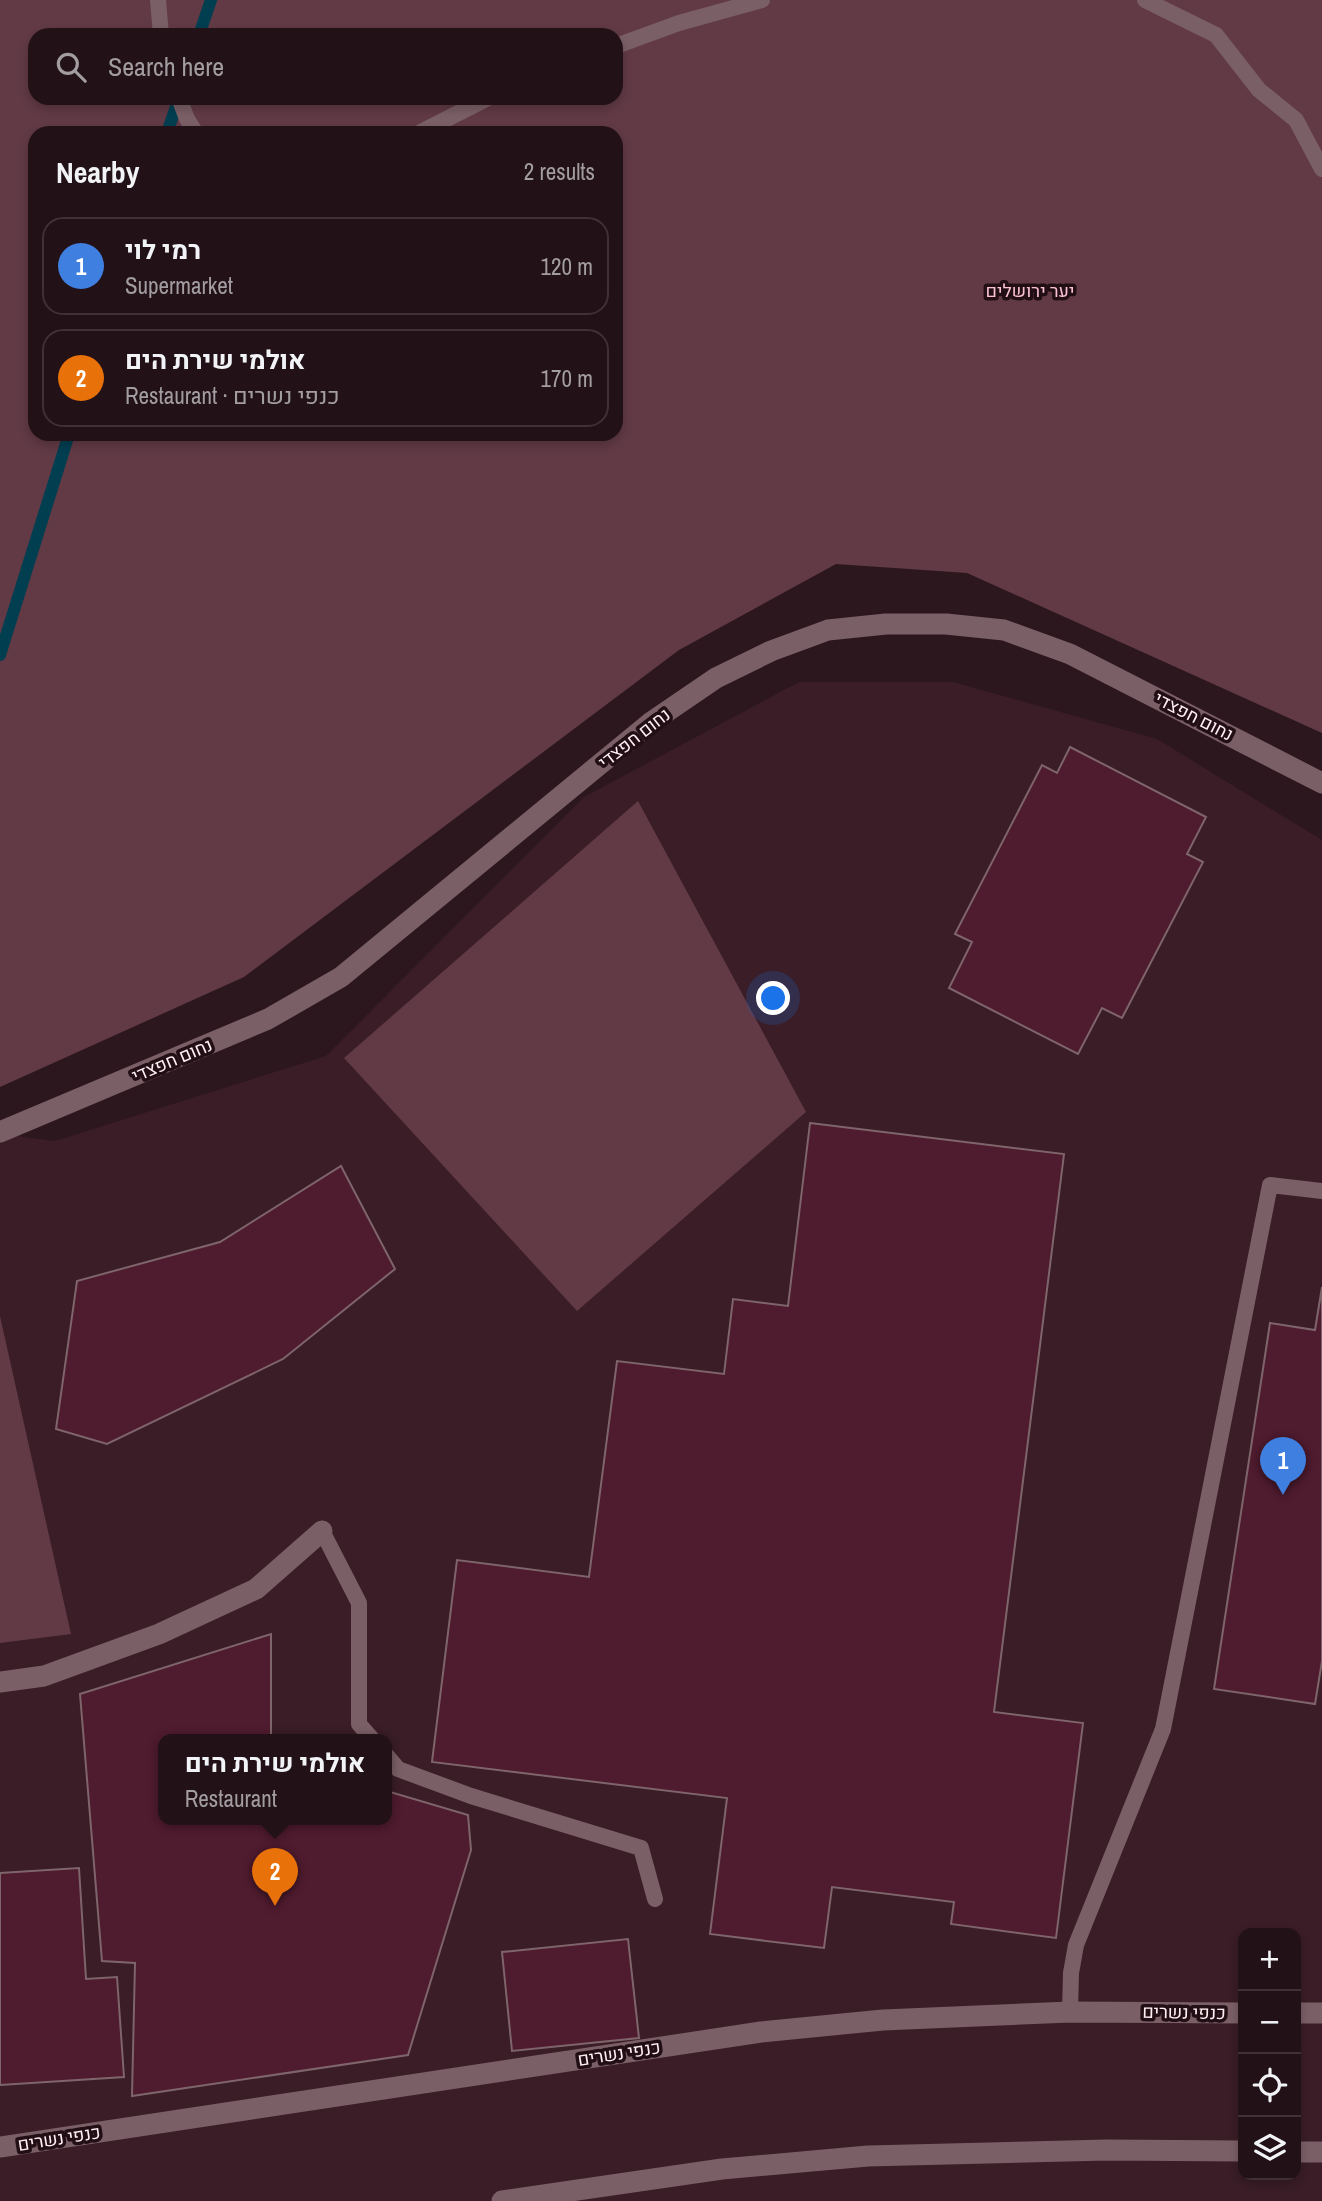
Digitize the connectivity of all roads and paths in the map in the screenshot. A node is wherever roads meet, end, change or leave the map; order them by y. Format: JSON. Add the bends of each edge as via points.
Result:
{"nodes":[{"id":1,"x":158,"y":0,"type":"edge"},
{"id":2,"x":762,"y":0,"type":"edge"},
{"id":3,"x":1145,"y":0,"type":"edge"},
{"id":4,"x":160,"y":28,"type":"edge"},
{"id":5,"x":623,"y":43,"type":"edge"},
{"id":6,"x":182,"y":105,"type":"edge"},
{"id":7,"x":474,"y":105,"type":"edge"},
{"id":8,"x":192,"y":126,"type":"edge"},
{"id":9,"x":433,"y":126,"type":"edge"},
{"id":10,"x":1322,"y":169,"type":"edge"},
{"id":11,"x":1322,"y":783,"type":"edge"},
{"id":12,"x":0,"y":1132,"type":"edge"},
{"id":13,"x":1322,"y":1191,"type":"edge"},
{"id":14,"x":322,"y":1531,"type":"joint"},
{"id":15,"x":0,"y":1682,"type":"edge"},
{"id":16,"x":368,"y":1734,"type":"edge"},
{"id":17,"x":392,"y":1762,"type":"edge"},
{"id":18,"x":656,"y":1899,"type":"dead end"},
{"id":19,"x":1070,"y":2012,"type":"junction"},
{"id":20,"x":1238,"y":2013,"type":"edge"},
{"id":21,"x":1301,"y":2013,"type":"edge"},
{"id":22,"x":1322,"y":2013,"type":"edge"},
{"id":23,"x":0,"y":2147,"type":"edge"},
{"id":24,"x":1238,"y":2151,"type":"edge"},
{"id":25,"x":1301,"y":2152,"type":"edge"},
{"id":26,"x":1322,"y":2152,"type":"edge"},
{"id":27,"x":502,"y":2201,"type":"edge"}],
"edges":[{"from":1,"to":4,"type":"lane"},
{"from":2,"to":5,"type":"lane"},
{"from":3,"to":10,"type":"lane","via":[[1216,35],[1259,90],[1296,120]]},
{"from":6,"to":8,"type":"lane"},
{"from":7,"to":9,"type":"lane"},
{"from":11,"to":12,"type":"street","name":"נחום חפצדי","via":[[1070,654],[1004,630],[886,624],[828,630],[716,678],[650,723],[341,976],[268,1019]]},
{"from":13,"to":19,"type":"lane","via":[[1270,1185],[1163,1729],[1076,1945]]},
{"from":14,"to":15,"type":"street","via":[[256,1589],[159,1634],[44,1676]]},
{"from":14,"to":16,"type":"lane","via":[[359,1603],[359,1724]]},
{"from":17,"to":18,"type":"lane","via":[[398,1769],[471,1796],[641,1848]]},
{"from":19,"to":20,"type":"street","name":"כנפי נשרים"},
{"from":19,"to":23,"type":"street","name":"כנפי נשרים","via":[[883,2020],[761,2032]]},
{"from":21,"to":22,"type":"street"},
{"from":24,"to":27,"type":"street","via":[[868,2157],[722,2169]]},
{"from":25,"to":26,"type":"street"}]}
